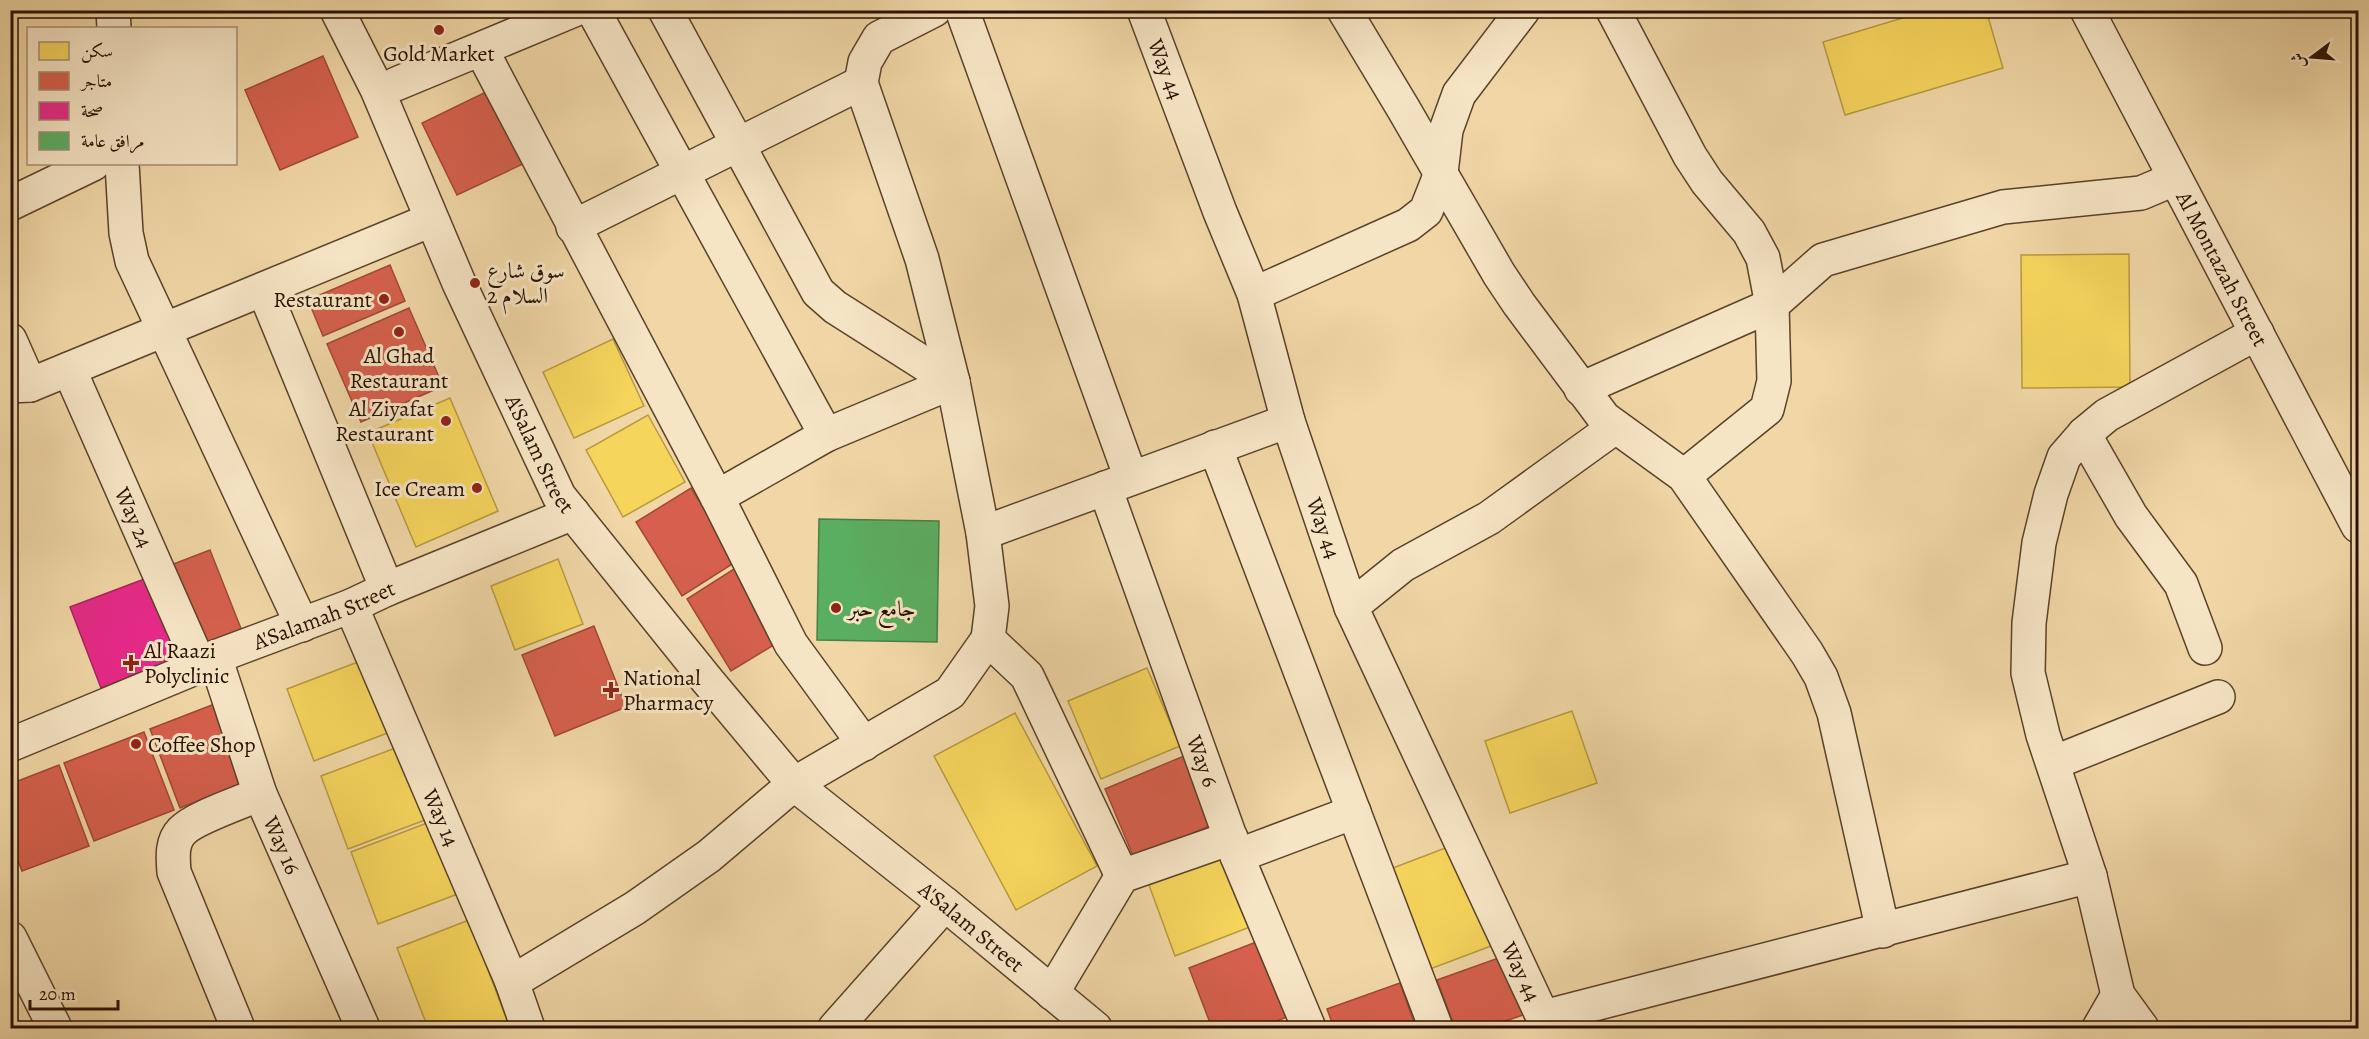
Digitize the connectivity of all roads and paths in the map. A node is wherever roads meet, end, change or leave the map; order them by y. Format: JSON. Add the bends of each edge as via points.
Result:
{"nodes":[{"id":1,"x":112,"y":10,"type":"edge"},
{"id":2,"x":338,"y":10,"type":"edge"},
{"id":3,"x":363,"y":10,"type":"edge"},
{"id":4,"x":574,"y":10,"type":"edge"},
{"id":5,"x":593,"y":10,"type":"edge"},
{"id":6,"x":665,"y":10,"type":"edge"},
{"id":7,"x":934,"y":10,"type":"edge"},
{"id":8,"x":962,"y":10,"type":"edge"},
{"id":9,"x":1144,"y":10,"type":"edge"},
{"id":10,"x":1344,"y":10,"type":"edge"},
{"id":11,"x":1523,"y":10,"type":"edge"},
{"id":12,"x":1613,"y":10,"type":"edge"},
{"id":13,"x":2087,"y":10,"type":"edge"},
{"id":14,"x":535,"y":19,"type":"edge"},
{"id":15,"x":114,"y":27,"type":"edge"},
{"id":16,"x":482,"y":51,"type":"junction"},
{"id":17,"x":861,"y":83,"type":"junction"},
{"id":18,"x":396,"y":84,"type":"junction"},
{"id":19,"x":737,"y":144,"type":"junction"},
{"id":20,"x":91,"y":165,"type":"edge"},
{"id":21,"x":122,"y":165,"type":"edge"},
{"id":22,"x":682,"y":171,"type":"junction"},
{"id":23,"x":1441,"y":173,"type":"junction"},
{"id":24,"x":2174,"y":178,"type":"junction"},
{"id":25,"x":10,"y":204,"type":"edge"},
{"id":26,"x":432,"y":219,"type":"junction"},
{"id":27,"x":573,"y":227,"type":"junction"},
{"id":28,"x":264,"y":290,"type":"junction"},
{"id":29,"x":1254,"y":294,"type":"junction"},
{"id":30,"x":1772,"y":305,"type":"junction"},
{"id":31,"x":164,"y":330,"type":"junction"},
{"id":32,"x":2257,"y":333,"type":"junction"},
{"id":33,"x":10,"y":340,"type":"edge"},
{"id":34,"x":69,"y":369,"type":"junction"},
{"id":35,"x":953,"y":382,"type":"junction"},
{"id":36,"x":20,"y":386,"type":"edge"},
{"id":37,"x":1581,"y":388,"type":"junction"},
{"id":38,"x":1288,"y":421,"type":"junction"},
{"id":39,"x":1615,"y":426,"type":"junction"},
{"id":40,"x":2084,"y":434,"type":"junction"},
{"id":41,"x":826,"y":435,"type":"junction"},
{"id":42,"x":1215,"y":447,"type":"junction"},
{"id":43,"x":1684,"y":476,"type":"junction"},
{"id":44,"x":1118,"y":483,"type":"junction"},
{"id":45,"x":717,"y":497,"type":"junction"},
{"id":46,"x":573,"y":513,"type":"junction"},
{"id":47,"x":2358,"y":526,"type":"edge"},
{"id":48,"x":983,"y":532,"type":"junction"},
{"id":49,"x":387,"y":589,"type":"junction"},
{"id":50,"x":351,"y":606,"type":"junction"},
{"id":51,"x":1351,"y":607,"type":"junction"},
{"id":52,"x":302,"y":625,"type":"junction"},
{"id":53,"x":988,"y":639,"type":"junction"},
{"id":54,"x":2205,"y":648,"type":"dead end"},
{"id":55,"x":207,"y":662,"type":"junction"},
{"id":56,"x":2218,"y":697,"type":"dead end"},
{"id":57,"x":11,"y":741,"type":"edge"},
{"id":58,"x":864,"y":744,"type":"junction"},
{"id":59,"x":2053,"y":763,"type":"junction"},
{"id":60,"x":803,"y":778,"type":"junction"},
{"id":61,"x":260,"y":795,"type":"junction"},
{"id":62,"x":1354,"y":812,"type":"junction"},
{"id":63,"x":1234,"y":847,"type":"junction"},
{"id":64,"x":1122,"y":876,"type":"junction"},
{"id":65,"x":2090,"y":876,"type":"junction"},
{"id":66,"x":945,"y":904,"type":"junction"},
{"id":67,"x":1883,"y":930,"type":"junction"},
{"id":68,"x":10,"y":938,"type":"edge"},
{"id":69,"x":512,"y":982,"type":"junction"},
{"id":70,"x":1052,"y":993,"type":"junction"},
{"id":71,"x":2118,"y":994,"type":"junction"},
{"id":72,"x":1546,"y":1023,"type":"edge"},
{"id":73,"x":55,"y":1029,"type":"edge"},
{"id":74,"x":238,"y":1029,"type":"edge"},
{"id":75,"x":363,"y":1029,"type":"edge"},
{"id":76,"x":528,"y":1029,"type":"edge"},
{"id":77,"x":835,"y":1029,"type":"edge"},
{"id":78,"x":1095,"y":1029,"type":"edge"},
{"id":79,"x":1309,"y":1029,"type":"edge"},
{"id":80,"x":1436,"y":1029,"type":"edge"},
{"id":81,"x":2100,"y":1029,"type":"edge"},
{"id":82,"x":2142,"y":1029,"type":"edge"}],
"edges":[{"from":1,"to":15,"type":"street"},
{"from":2,"to":26,"type":"street","name":"A'Salam Street","via":[[377,89]]},
{"from":3,"to":18,"type":"street","name":"A'Salam Street"},
{"from":4,"to":14,"type":"street"},
{"from":5,"to":22,"type":"street"},
{"from":6,"to":19,"type":"street"},
{"from":7,"to":17,"type":"street","via":[[879,38],[865,62]]},
{"from":8,"to":44,"type":"street","name":"Way 6"},
{"from":9,"to":29,"type":"street","name":"Way 44"},
{"from":10,"to":23,"type":"street"},
{"from":11,"to":23,"type":"street","via":[[1459,94],[1446,130]]},
{"from":12,"to":30,"type":"street","via":[[1689,156],[1749,232],[1764,258]]},
{"from":13,"to":24,"type":"street","name":"Al Montazah Street"},
{"from":14,"to":16,"type":"street"},
{"from":16,"to":18,"type":"street"},
{"from":16,"to":27,"type":"street"},
{"from":17,"to":19,"type":"street"},
{"from":17,"to":35,"type":"street","via":[[922,259]]},
{"from":18,"to":60,"type":"street","name":"A'Salam Street","via":[[475,275],[576,482]]},
{"from":19,"to":22,"type":"street"},
{"from":19,"to":35,"type":"street","via":[[818,292],[835,307]]},
{"from":20,"to":25,"type":"street"},
{"from":21,"to":31,"type":"street","via":[[126,233],[132,261]]},
{"from":22,"to":27,"type":"street"},
{"from":22,"to":41,"type":"street"},
{"from":23,"to":29,"type":"street","via":[[1426,211],[1408,225]]},
{"from":23,"to":37,"type":"street","via":[[1499,274]]},
{"from":24,"to":30,"type":"street","via":[[2141,193],[2003,207],[1853,249],[1823,260]]},
{"from":24,"to":32,"type":"street","name":"Al Montazah Street"},
{"from":26,"to":28,"type":"street"},
{"from":26,"to":46,"type":"street","name":"A'Salam Street","via":[[559,496]]},
{"from":27,"to":45,"type":"street"},
{"from":28,"to":31,"type":"street"},
{"from":28,"to":49,"type":"street"},
{"from":29,"to":38,"type":"street","name":"Way 44"},
{"from":30,"to":37,"type":"street"},
{"from":30,"to":43,"type":"street","via":[[1774,381],[1767,409]]},
{"from":31,"to":34,"type":"street"},
{"from":31,"to":52,"type":"street"},
{"from":32,"to":40,"type":"street","via":[[2107,415]]},
{"from":32,"to":47,"type":"street","name":"Al Montazah Street"},
{"from":33,"to":36,"type":"street"},
{"from":34,"to":36,"type":"street"},
{"from":34,"to":55,"type":"street","name":"Way 24"},
{"from":35,"to":41,"type":"street"},
{"from":35,"to":48,"type":"street"},
{"from":37,"to":39,"type":"street"},
{"from":38,"to":42,"type":"street"},
{"from":38,"to":51,"type":"street","name":"Way 44"},
{"from":39,"to":43,"type":"street"},
{"from":39,"to":51,"type":"street","via":[[1489,518],[1403,565]]},
{"from":40,"to":54,"type":"street","via":[[2131,516],[2181,584]]},
{"from":40,"to":59,"type":"street","via":[[2064,457],[2051,494],[2039,543],[2029,623],[2028,673]]},
{"from":41,"to":45,"type":"street"},
{"from":42,"to":44,"type":"street"},
{"from":42,"to":62,"type":"street"},
{"from":43,"to":67,"type":"street","via":[[1821,677],[1834,713]]},
{"from":44,"to":48,"type":"street"},
{"from":44,"to":63,"type":"street","name":"Way 6"},
{"from":45,"to":58,"type":"street","via":[[791,644]]},
{"from":46,"to":49,"type":"street","name":"A'Salamah Street"},
{"from":46,"to":60,"type":"street","name":"A'Salam Street","via":[[707,680]]},
{"from":48,"to":53,"type":"street","via":[[992,606]]},
{"from":49,"to":50,"type":"street","name":"A'Salamah Street"},
{"from":50,"to":52,"type":"street","name":"A'Salamah Street"},
{"from":50,"to":69,"type":"street","name":"Way 14"},
{"from":51,"to":72,"type":"street","name":"Way 44"},
{"from":52,"to":55,"type":"street","name":"A'Salamah Street"},
{"from":53,"to":58,"type":"street","via":[[950,693]]},
{"from":53,"to":64,"type":"street","via":[[1027,676]]},
{"from":55,"to":57,"type":"street","name":"A'Salamah Street"},
{"from":55,"to":61,"type":"street","name":"Way 16"},
{"from":56,"to":59,"type":"street"},
{"from":58,"to":60,"type":"street"},
{"from":59,"to":65,"type":"street"},
{"from":60,"to":66,"type":"street","name":"A'Salam Street","via":[[848,826]]},
{"from":60,"to":69,"type":"street","via":[[709,856],[635,908]]},
{"from":61,"to":74,"type":"street","via":[[181,831],[172,851],[174,872]]},
{"from":61,"to":75,"type":"street","name":"Way 16"},
{"from":62,"to":63,"type":"street"},
{"from":62,"to":80,"type":"street"},
{"from":63,"to":64,"type":"street"},
{"from":63,"to":79,"type":"street","name":"Way 6"},
{"from":64,"to":70,"type":"street"},
{"from":65,"to":67,"type":"street"},
{"from":65,"to":71,"type":"street"},
{"from":66,"to":70,"type":"street","name":"A'Salam Street"},
{"from":66,"to":77,"type":"street"},
{"from":67,"to":72,"type":"street"},
{"from":68,"to":73,"type":"street"},
{"from":69,"to":76,"type":"street","name":"Way 14"},
{"from":70,"to":78,"type":"street","name":"A'Salam Street"},
{"from":71,"to":81,"type":"street"},
{"from":71,"to":82,"type":"street"}]}
